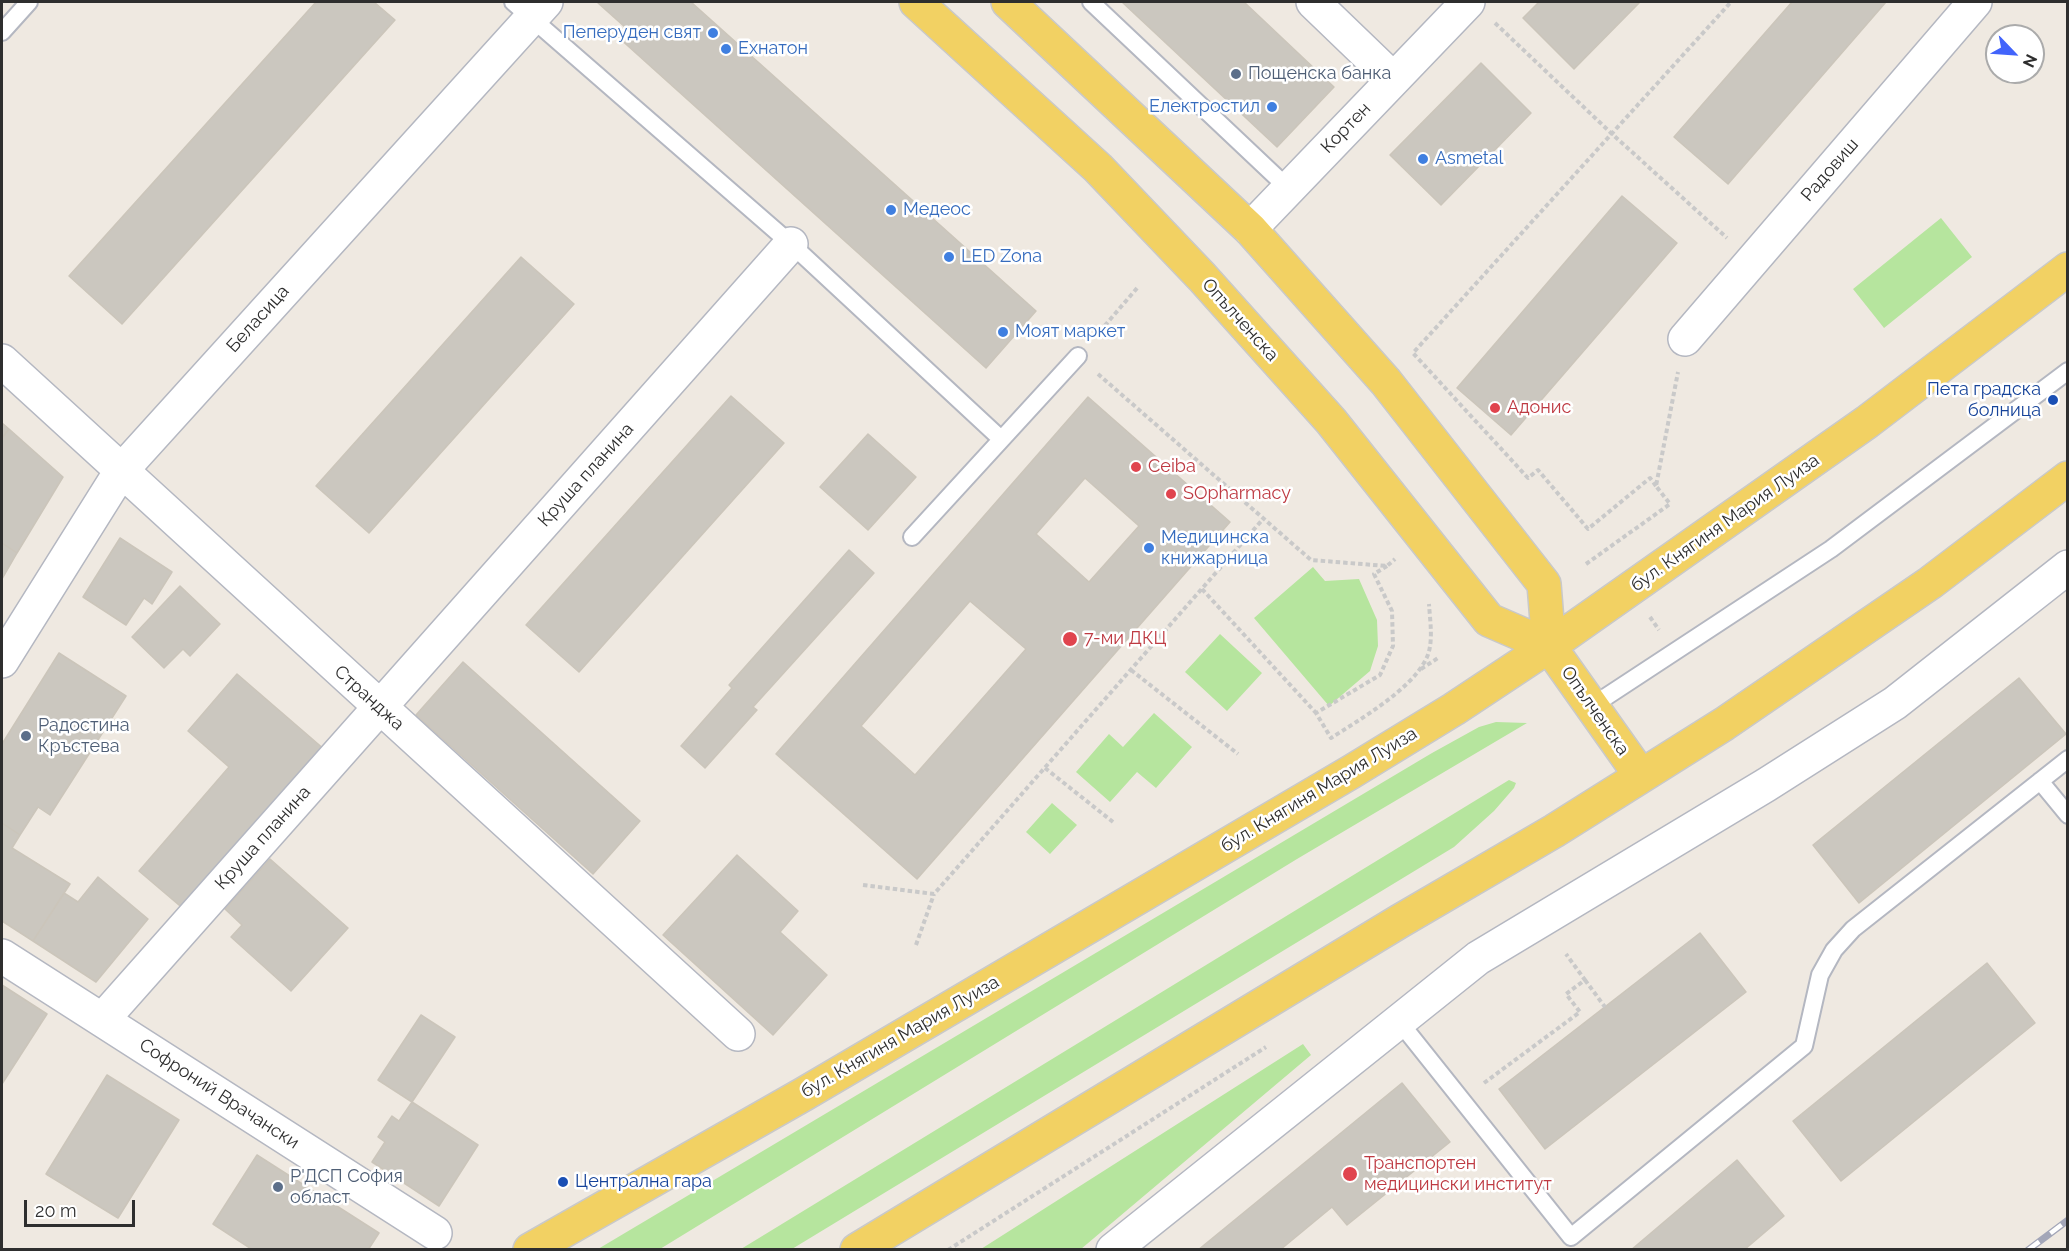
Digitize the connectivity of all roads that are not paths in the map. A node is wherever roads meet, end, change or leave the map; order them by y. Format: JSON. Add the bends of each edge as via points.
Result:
{"nodes":[{"id":1,"x":29,"y":2,"type":"edge"},
{"id":2,"x":916,"y":2,"type":"edge"},
{"id":3,"x":1008,"y":2,"type":"edge"},
{"id":4,"x":1091,"y":2,"type":"edge"},
{"id":5,"x":1313,"y":2,"type":"edge"},
{"id":6,"x":1961,"y":6,"type":"edge"},
{"id":7,"x":530,"y":7,"type":"edge"},
{"id":8,"x":1479,"y":10,"type":"edge"},
{"id":9,"x":2,"y":32,"type":"edge"},
{"id":10,"x":1393,"y":79,"type":"junction"},
{"id":11,"x":1289,"y":189,"type":"junction"},
{"id":12,"x":1250,"y":229,"type":"junction"},
{"id":13,"x":791,"y":244,"type":"junction"},
{"id":14,"x":2067,"y":269,"type":"edge"},
{"id":15,"x":1685,"y":339,"type":"road end"},
{"id":16,"x":1078,"y":356,"type":"road end"},
{"id":17,"x":2,"y":361,"type":"edge"},
{"id":18,"x":2067,"y":370,"type":"edge"},
{"id":19,"x":1001,"y":439,"type":"junction"},
{"id":20,"x":121,"y":471,"type":"junction"},
{"id":21,"x":2067,"y":478,"type":"edge"},
{"id":22,"x":912,"y":537,"type":"dead end"},
{"id":23,"x":2067,"y":567,"type":"edge"},
{"id":24,"x":1549,"y":646,"type":"junction"},
{"id":25,"x":2,"y":661,"type":"edge"},
{"id":26,"x":1592,"y":706,"type":"junction"},
{"id":27,"x":379,"y":708,"type":"junction"},
{"id":28,"x":2067,"y":759,"type":"edge"},
{"id":29,"x":1641,"y":776,"type":"junction"},
{"id":30,"x":2040,"y":781,"type":"junction"},
{"id":31,"x":2067,"y":815,"type":"edge"},
{"id":32,"x":2,"y":956,"type":"edge"},
{"id":33,"x":103,"y":1019,"type":"junction"},
{"id":34,"x":1398,"y":1020,"type":"junction"},
{"id":35,"x":738,"y":1034,"type":"dead end"},
{"id":36,"x":435,"y":1233,"type":"dead end"},
{"id":37,"x":530,"y":1250,"type":"edge"},
{"id":38,"x":857,"y":1250,"type":"edge"},
{"id":39,"x":1113,"y":1250,"type":"edge"}],
"edges":[{"from":1,"to":9,"type":"lane"},
{"from":2,"to":24,"type":"main road","name":"Опълченска","via":[[1098,168],[1202,277],[1331,421],[1489,620]]},
{"from":3,"to":12,"type":"main road"},
{"from":4,"to":11,"type":"lane"},
{"from":5,"to":10,"type":"street"},
{"from":6,"to":15,"type":"street","name":"Радовиш"},
{"from":7,"to":13,"type":"lane"},
{"from":7,"to":20,"type":"street","name":"Беласица"},
{"from":8,"to":10,"type":"street","name":"Кортен"},
{"from":10,"to":11,"type":"street","name":"Кортен"},
{"from":11,"to":12,"type":"street","name":"Кортен"},
{"from":12,"to":24,"type":"main road","via":[[1386,382],[1544,584]]},
{"from":13,"to":19,"type":"lane"},
{"from":13,"to":27,"type":"street","name":"Круша планина"},
{"from":14,"to":24,"type":"main road","name":"бул. Княгиня Мария Луиза","via":[[1868,422]]},
{"from":16,"to":19,"type":"lane"},
{"from":17,"to":20,"type":"street","name":"Странджа"},
{"from":18,"to":26,"type":"lane","via":[[1831,549]]},
{"from":19,"to":22,"type":"lane"},
{"from":20,"to":25,"type":"street","name":"Беласица"},
{"from":20,"to":27,"type":"street","name":"Странджа"},
{"from":21,"to":29,"type":"main road","via":[[1921,590]]},
{"from":23,"to":34,"type":"street","via":[[1895,703],[1478,958]]},
{"from":24,"to":26,"type":"main road","name":"Опълченска"},
{"from":24,"to":37,"type":"main road","name":"бул. Княгиня Мария Луиза","via":[[1341,778]]},
{"from":26,"to":29,"type":"main road","name":"Опълченска"},
{"from":27,"to":33,"type":"street","name":"Круша планина"},
{"from":27,"to":35,"type":"street","name":"Странджа"},
{"from":28,"to":30,"type":"lane"},
{"from":29,"to":38,"type":"main road"},
{"from":30,"to":31,"type":"lane"},
{"from":30,"to":34,"type":"lane","via":[[1853,929],[1834,950],[1820,975],[1804,1046],[1571,1237]]},
{"from":32,"to":33,"type":"street","name":"Софроний Врачански"},
{"from":33,"to":36,"type":"street","name":"Софроний Врачански"},
{"from":34,"to":39,"type":"street"}]}
